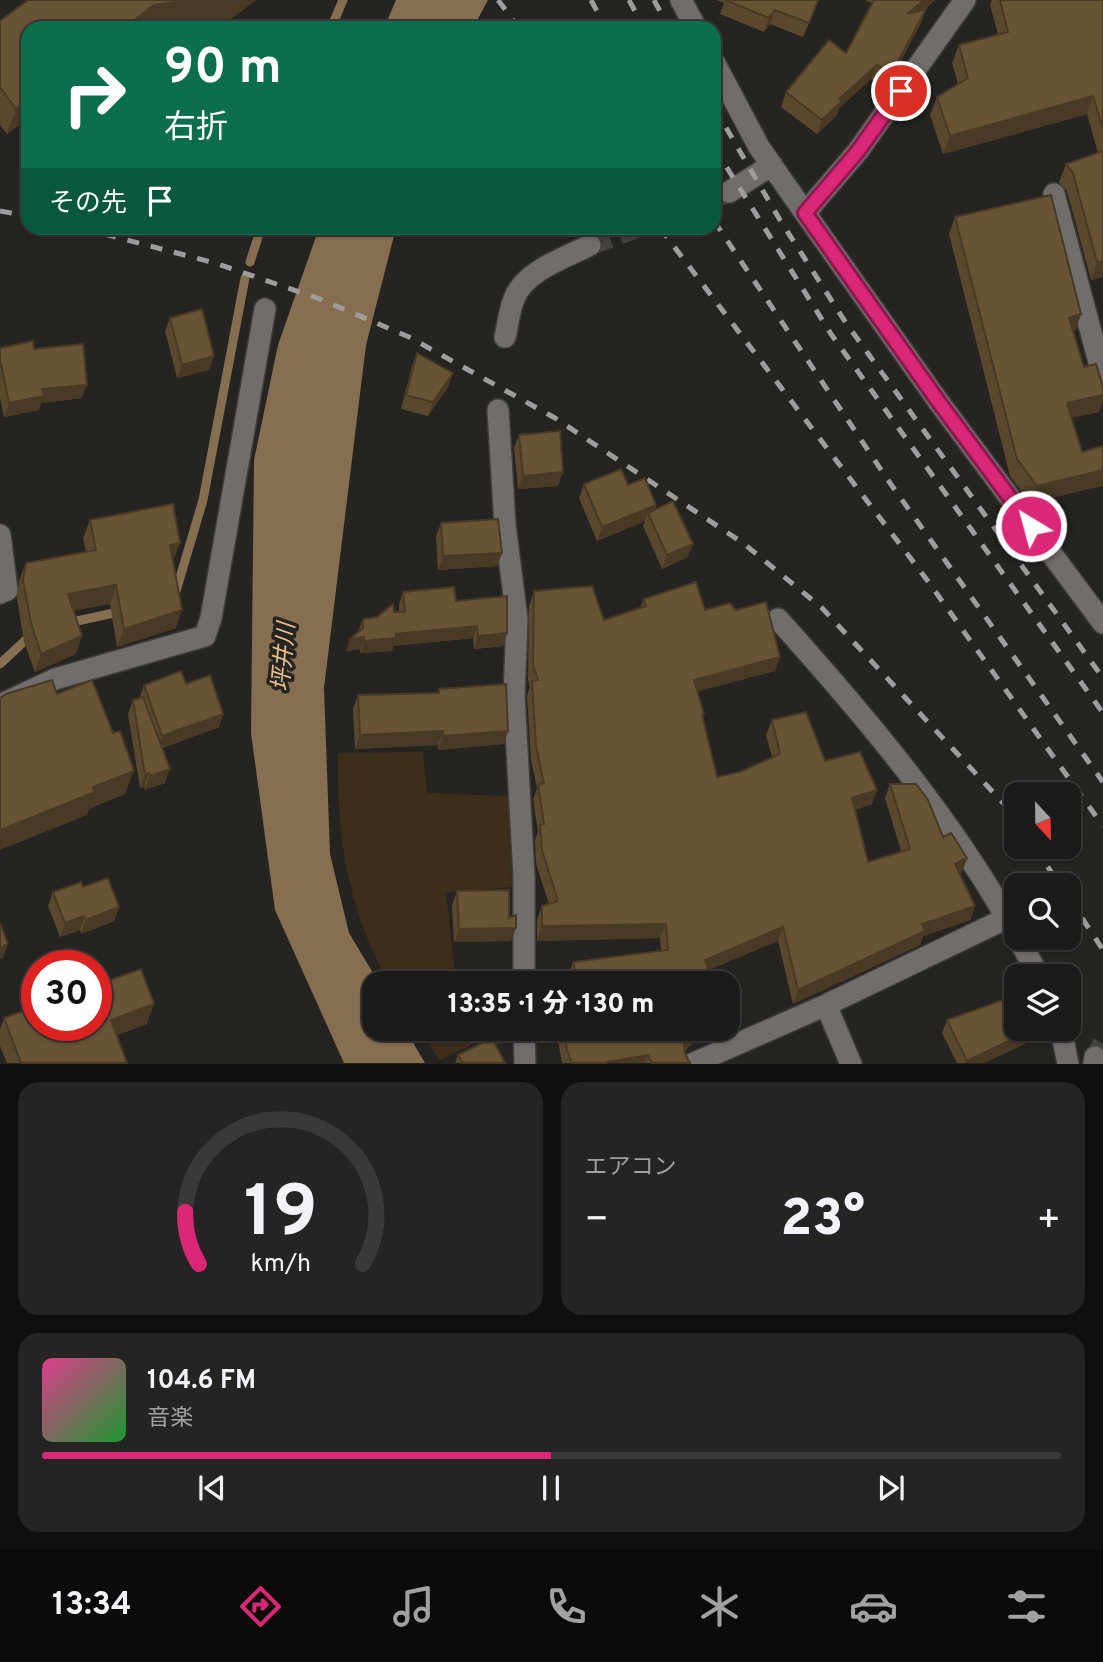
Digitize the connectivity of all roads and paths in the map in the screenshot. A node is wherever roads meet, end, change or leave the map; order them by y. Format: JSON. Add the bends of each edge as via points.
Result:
{"nodes":[{"id":1,"x":681,"y":0,"type":"edge"},
{"id":2,"x":965,"y":0,"type":"edge"},
{"id":3,"x":692,"y":21,"type":"edge"},
{"id":4,"x":721,"y":74,"type":"edge"},
{"id":5,"x":772,"y":165,"type":"junction"},
{"id":6,"x":729,"y":192,"type":"tunnel mouth"},
{"id":7,"x":1054,"y":194,"type":"edge"},
{"id":8,"x":805,"y":213,"type":"junction"},
{"id":9,"x":590,"y":245,"type":"tunnel mouth"},
{"id":10,"x":1093,"y":294,"type":"edge"},
{"id":11,"x":265,"y":309,"type":"dead end"},
{"id":12,"x":505,"y":337,"type":"dead end"},
{"id":13,"x":1103,"y":377,"type":"edge"},
{"id":14,"x":498,"y":410,"type":"dead end"},
{"id":15,"x":0,"y":535,"type":"edge"},
{"id":16,"x":0,"y":593,"type":"edge"},
{"id":17,"x":778,"y":619,"type":"dead end"},
{"id":18,"x":1103,"y":623,"type":"edge"},
{"id":19,"x":0,"y":705,"type":"edge"},
{"id":20,"x":1004,"y":915,"type":"edge"},
{"id":21,"x":1004,"y":935,"type":"edge"},
{"id":22,"x":524,"y":971,"type":"edge"},
{"id":23,"x":826,"y":1005,"type":"junction"},
{"id":24,"x":524,"y":1041,"type":"edge"},
{"id":25,"x":1063,"y":1041,"type":"edge"},
{"id":26,"x":525,"y":1063,"type":"edge"},
{"id":27,"x":692,"y":1063,"type":"edge"},
{"id":28,"x":851,"y":1063,"type":"edge"},
{"id":29,"x":1068,"y":1063,"type":"edge"}],
"edges":[{"from":1,"to":3,"type":"street"},
{"from":2,"to":8,"type":"street","via":[[858,151]]},
{"from":4,"to":5,"type":"street"},
{"from":5,"to":6,"type":"street"},
{"from":5,"to":8,"type":"street"},
{"from":7,"to":10,"type":"street"},
{"from":8,"to":18,"type":"street"},
{"from":9,"to":12,"type":"street","via":[[523,284],[514,297]]},
{"from":10,"to":13,"type":"street"},
{"from":11,"to":19,"type":"street","via":[[205,636],[55,679]]},
{"from":14,"to":22,"type":"street","via":[[517,619],[514,695]]},
{"from":15,"to":16,"type":"street","via":[[7,590]]},
{"from":17,"to":20,"type":"street","via":[[846,694],[939,813]]},
{"from":21,"to":23,"type":"street"},
{"from":23,"to":27,"type":"street"},
{"from":23,"to":28,"type":"street"},
{"from":24,"to":26,"type":"street"},
{"from":25,"to":29,"type":"street"}]}
